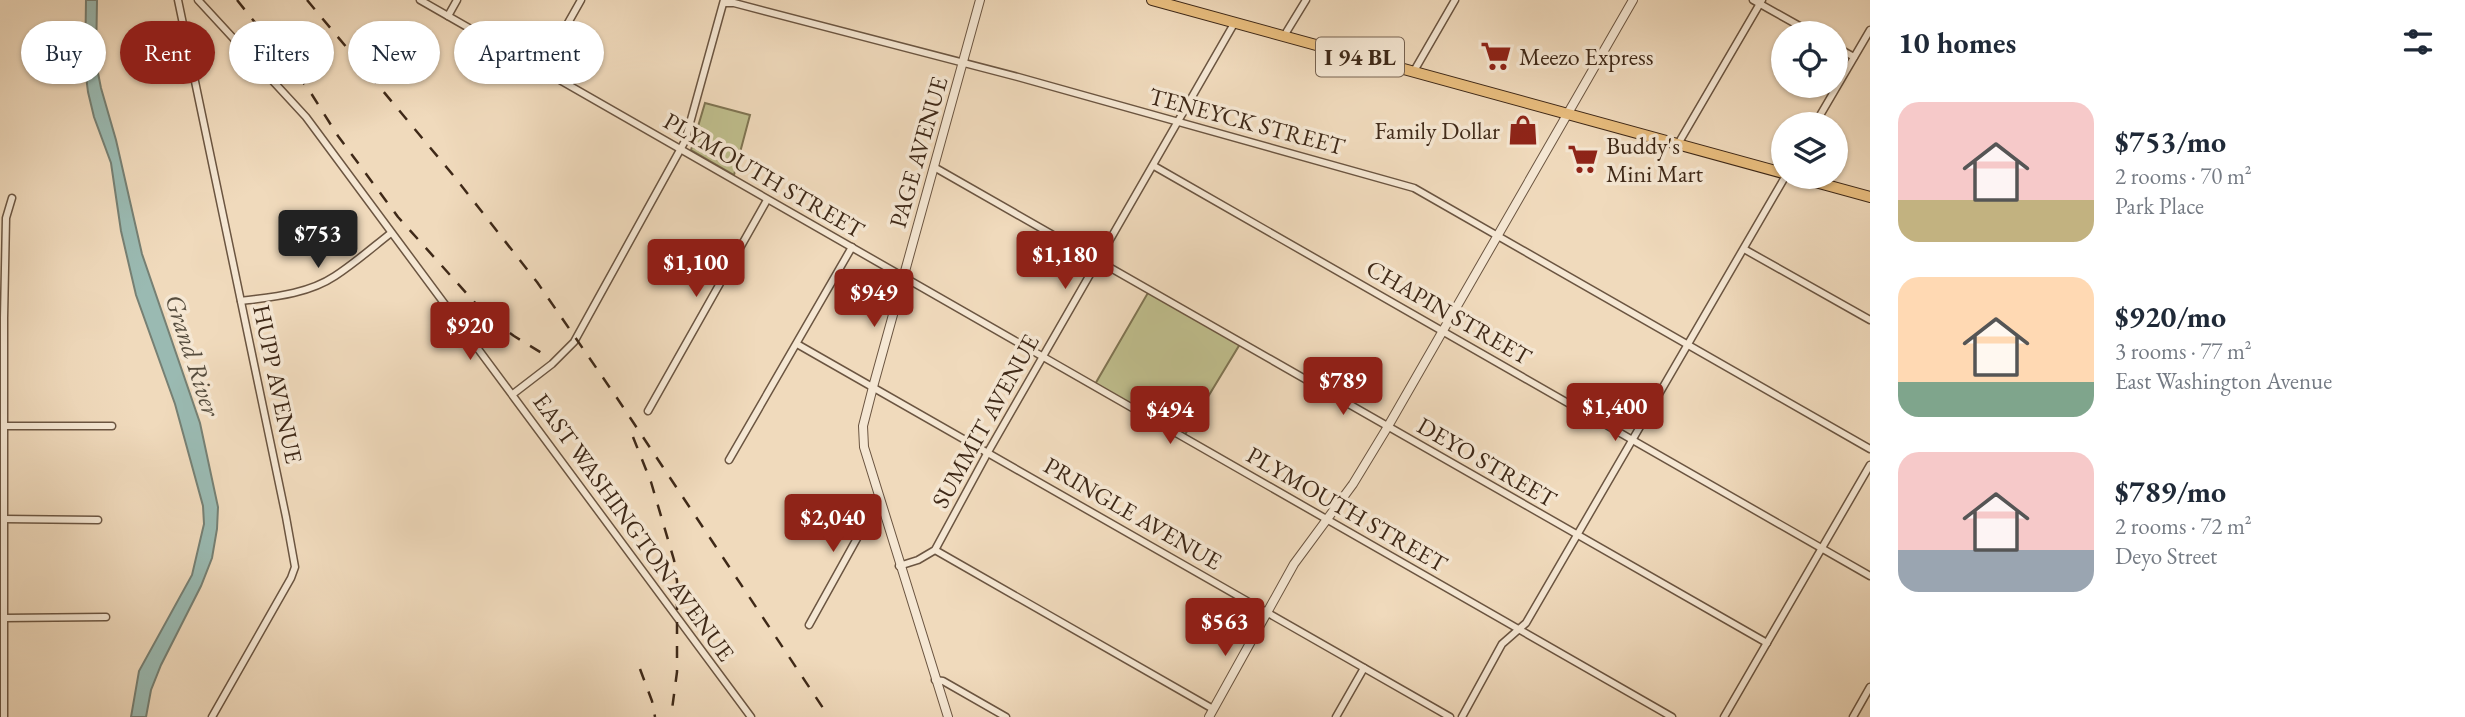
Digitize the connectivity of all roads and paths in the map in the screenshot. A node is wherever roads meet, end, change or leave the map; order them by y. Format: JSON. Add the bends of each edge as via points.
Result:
{"nodes":[{"id":1,"x":178,"y":0,"type":"edge"},
{"id":2,"x":198,"y":0,"type":"edge"},
{"id":3,"x":420,"y":0,"type":"edge"},
{"id":4,"x":457,"y":0,"type":"edge"},
{"id":5,"x":580,"y":0,"type":"edge"},
{"id":6,"x":980,"y":0,"type":"edge"},
{"id":7,"x":1152,"y":0,"type":"edge"},
{"id":8,"x":1306,"y":0,"type":"edge"},
{"id":9,"x":1455,"y":0,"type":"edge"},
{"id":10,"x":1633,"y":0,"type":"edge"},
{"id":11,"x":724,"y":1,"type":"edge"},
{"id":12,"x":1758,"y":1,"type":"edge"},
{"id":13,"x":448,"y":16,"type":"junction"},
{"id":14,"x":457,"y":21,"type":"edge"},
{"id":15,"x":568,"y":21,"type":"edge"},
{"id":16,"x":1792,"y":21,"type":"edge"},
{"id":17,"x":1235,"y":22,"type":"junction"},
{"id":18,"x":1870,"y":30,"type":"edge"},
{"id":19,"x":1284,"y":36,"type":"junction"},
{"id":20,"x":1848,"y":54,"type":"edge"},
{"id":21,"x":1854,"y":57,"type":"junction"},
{"id":22,"x":962,"y":64,"type":"junction"},
{"id":23,"x":1414,"y":71,"type":"junction"},
{"id":24,"x":568,"y":84,"type":"edge"},
{"id":25,"x":1822,"y":112,"type":"edge"},
{"id":26,"x":1568,"y":114,"type":"junction"},
{"id":27,"x":1178,"y":122,"type":"junction"},
{"id":28,"x":1678,"y":144,"type":"junction"},
{"id":29,"x":681,"y":149,"type":"junction"},
{"id":30,"x":1154,"y":166,"type":"junction"},
{"id":31,"x":934,"y":167,"type":"junction"},
{"id":32,"x":1771,"y":171,"type":"edge"},
{"id":33,"x":1776,"y":189,"type":"edge"},
{"id":34,"x":1841,"y":189,"type":"edge"},
{"id":35,"x":1870,"y":197,"type":"edge"},
{"id":36,"x":12,"y":198,"type":"dead end"},
{"id":37,"x":767,"y":200,"type":"junction"},
{"id":38,"x":391,"y":233,"type":"junction"},
{"id":39,"x":1498,"y":236,"type":"junction"},
{"id":40,"x":852,"y":247,"type":"junction"},
{"id":41,"x":1744,"y":248,"type":"junction"},
{"id":42,"x":1098,"y":261,"type":"junction"},
{"id":43,"x":904,"y":278,"type":"junction"},
{"id":44,"x":241,"y":302,"type":"junction"},
{"id":45,"x":2,"y":318,"type":"edge"},
{"id":46,"x":1870,"y":320,"type":"edge"},
{"id":47,"x":1443,"y":330,"type":"junction"},
{"id":48,"x":797,"y":344,"type":"junction"},
{"id":49,"x":1688,"y":344,"type":"junction"},
{"id":50,"x":1043,"y":357,"type":"junction"},
{"id":51,"x":873,"y":387,"type":"junction"},
{"id":52,"x":513,"y":394,"type":"junction"},
{"id":53,"x":648,"y":411,"type":"dead end"},
{"id":54,"x":5,"y":426,"type":"junction"},
{"id":55,"x":112,"y":426,"type":"dead end"},
{"id":56,"x":1387,"y":428,"type":"junction"},
{"id":57,"x":1632,"y":440,"type":"junction"},
{"id":58,"x":1870,"y":449,"type":"edge"},
{"id":59,"x":988,"y":452,"type":"junction"},
{"id":60,"x":729,"y":460,"type":"dead end"},
{"id":61,"x":1870,"y":465,"type":"edge"},
{"id":62,"x":883,"y":510,"type":"junction"},
{"id":63,"x":4,"y":519,"type":"junction"},
{"id":64,"x":98,"y":520,"type":"dead end"},
{"id":65,"x":1327,"y":520,"type":"junction"},
{"id":66,"x":1577,"y":536,"type":"junction"},
{"id":67,"x":1822,"y":548,"type":"junction"},
{"id":68,"x":935,"y":550,"type":"junction"},
{"id":69,"x":899,"y":566,"type":"junction"},
{"id":70,"x":1870,"y":576,"type":"edge"},
{"id":71,"x":1267,"y":612,"type":"junction"},
{"id":72,"x":106,"y":617,"type":"dead end"},
{"id":73,"x":4,"y":618,"type":"junction"},
{"id":74,"x":809,"y":625,"type":"dead end"},
{"id":75,"x":1519,"y":629,"type":"junction"},
{"id":76,"x":1767,"y":643,"type":"junction"},
{"id":77,"x":1364,"y":668,"type":"junction"},
{"id":78,"x":935,"y":680,"type":"junction"},
{"id":79,"x":1870,"y":687,"type":"edge"},
{"id":80,"x":1211,"y":713,"type":"edge"},
{"id":81,"x":4,"y":717,"type":"edge"},
{"id":82,"x":212,"y":717,"type":"edge"},
{"id":83,"x":751,"y":717,"type":"edge"},
{"id":84,"x":948,"y":717,"type":"edge"},
{"id":85,"x":1006,"y":717,"type":"edge"},
{"id":86,"x":1336,"y":717,"type":"edge"},
{"id":87,"x":1450,"y":717,"type":"edge"},
{"id":88,"x":1462,"y":717,"type":"edge"},
{"id":89,"x":1672,"y":717,"type":"edge"},
{"id":90,"x":1724,"y":717,"type":"edge"},
{"id":91,"x":1853,"y":717,"type":"edge"}],
"edges":[{"from":1,"to":44,"type":"street","name":"HUPP AVENUE"},
{"from":2,"to":38,"type":"street","name":"EAST WASHINGTON AVENUE","via":[[295,103]]},
{"from":3,"to":13,"type":"street","name":"PLYMOUTH STREET"},
{"from":4,"to":13,"type":"street"},
{"from":5,"to":15,"type":"street"},
{"from":6,"to":22,"type":"street","name":"PAGE AVENUE"},
{"from":7,"to":17,"type":"main road","number":"I 94 BL"},
{"from":8,"to":19,"type":"street"},
{"from":9,"to":23,"type":"street"},
{"from":10,"to":26,"type":"street"},
{"from":11,"to":22,"type":"street","name":"TENEYCK STREET"},
{"from":11,"to":29,"type":"street"},
{"from":12,"to":16,"type":"street"},
{"from":12,"to":28,"type":"street"},
{"from":13,"to":14,"type":"street","name":"PLYMOUTH STREET"},
{"from":17,"to":19,"type":"main road","number":"I 94 BL"},
{"from":17,"to":27,"type":"street","name":"SUMMIT AVENUE"},
{"from":18,"to":21,"type":"street"},
{"from":19,"to":23,"type":"main road","number":"I 94 BL"},
{"from":20,"to":21,"type":"street"},
{"from":21,"to":25,"type":"street"},
{"from":22,"to":27,"type":"street","name":"TENEYCK STREET"},
{"from":22,"to":31,"type":"street","name":"PAGE AVENUE"},
{"from":23,"to":26,"type":"main road","number":"I 94 BL"},
{"from":24,"to":29,"type":"street","name":"PLYMOUTH STREET"},
{"from":26,"to":28,"type":"main road","number":"I 94 BL"},
{"from":26,"to":39,"type":"street"},
{"from":27,"to":30,"type":"street","name":"SUMMIT AVENUE"},
{"from":27,"to":39,"type":"street","name":"TENEYCK STREET","via":[[1414,188]]},
{"from":28,"to":32,"type":"main road","number":"I 94 BL"},
{"from":29,"to":37,"type":"street","name":"PLYMOUTH STREET"},
{"from":29,"to":52,"type":"street","via":[[574,342]]},
{"from":30,"to":42,"type":"street","name":"SUMMIT AVENUE"},
{"from":30,"to":47,"type":"street","name":"CHAPIN STREET"},
{"from":31,"to":42,"type":"street","name":"DEYO STREET"},
{"from":31,"to":43,"type":"street","name":"PAGE AVENUE"},
{"from":33,"to":41,"type":"street"},
{"from":34,"to":35,"type":"main road"},
{"from":36,"to":45,"type":"street","via":[[6,218]]},
{"from":37,"to":40,"type":"street","name":"PLYMOUTH STREET"},
{"from":37,"to":53,"type":"street"},
{"from":38,"to":44,"type":"street","via":[[313,288]]},
{"from":38,"to":52,"type":"street","name":"EAST WASHINGTON AVENUE"},
{"from":39,"to":47,"type":"street"},
{"from":39,"to":49,"type":"street","name":"TENEYCK STREET"},
{"from":40,"to":43,"type":"street","name":"PLYMOUTH STREET"},
{"from":40,"to":48,"type":"street"},
{"from":41,"to":46,"type":"street"},
{"from":41,"to":49,"type":"street"},
{"from":42,"to":50,"type":"street","name":"SUMMIT AVENUE"},
{"from":42,"to":56,"type":"street","name":"DEYO STREET"},
{"from":43,"to":50,"type":"street","name":"PLYMOUTH STREET"},
{"from":43,"to":51,"type":"street","name":"PAGE AVENUE"},
{"from":44,"to":82,"type":"street","name":"HUPP AVENUE","via":[[294,572]]},
{"from":45,"to":54,"type":"street"},
{"from":47,"to":56,"type":"street"},
{"from":47,"to":57,"type":"street","name":"CHAPIN STREET"},
{"from":48,"to":51,"type":"street","name":"PRINGLE AVENUE"},
{"from":48,"to":60,"type":"street"},
{"from":49,"to":57,"type":"street"},
{"from":49,"to":58,"type":"street","name":"TENEYCK STREET"},
{"from":50,"to":59,"type":"street","name":"SUMMIT AVENUE"},
{"from":50,"to":65,"type":"street","name":"PLYMOUTH STREET"},
{"from":51,"to":59,"type":"street","name":"PRINGLE AVENUE"},
{"from":51,"to":62,"type":"street","name":"PAGE AVENUE","via":[[862,440]]},
{"from":52,"to":83,"type":"street","name":"EAST WASHINGTON AVENUE"},
{"from":54,"to":55,"type":"street"},
{"from":54,"to":63,"type":"street"},
{"from":56,"to":65,"type":"street"},
{"from":56,"to":66,"type":"street","name":"DEYO STREET"},
{"from":57,"to":66,"type":"street"},
{"from":57,"to":67,"type":"street","name":"CHAPIN STREET"},
{"from":59,"to":68,"type":"street","name":"SUMMIT AVENUE"},
{"from":59,"to":71,"type":"street","name":"PRINGLE AVENUE"},
{"from":61,"to":67,"type":"street"},
{"from":62,"to":69,"type":"street","name":"PAGE AVENUE"},
{"from":62,"to":74,"type":"street","via":[[865,524]]},
{"from":63,"to":64,"type":"street"},
{"from":63,"to":73,"type":"street"},
{"from":65,"to":71,"type":"street","via":[[1294,564]]},
{"from":65,"to":75,"type":"street","name":"PLYMOUTH STREET"},
{"from":66,"to":75,"type":"street"},
{"from":66,"to":76,"type":"street","name":"DEYO STREET"},
{"from":67,"to":70,"type":"street","name":"CHAPIN STREET"},
{"from":67,"to":76,"type":"street"},
{"from":68,"to":69,"type":"street"},
{"from":68,"to":80,"type":"street"},
{"from":69,"to":78,"type":"street","name":"PAGE AVENUE"},
{"from":71,"to":77,"type":"street","name":"PRINGLE AVENUE"},
{"from":71,"to":80,"type":"street"},
{"from":72,"to":73,"type":"street"},
{"from":73,"to":81,"type":"street"},
{"from":75,"to":88,"type":"street","via":[[1502,644]]},
{"from":75,"to":89,"type":"street","name":"PLYMOUTH STREET"},
{"from":76,"to":90,"type":"street"},
{"from":77,"to":86,"type":"street"},
{"from":77,"to":87,"type":"street","name":"PRINGLE AVENUE"},
{"from":78,"to":84,"type":"street","name":"PAGE AVENUE"},
{"from":78,"to":85,"type":"street"},
{"from":79,"to":91,"type":"street"}]}
